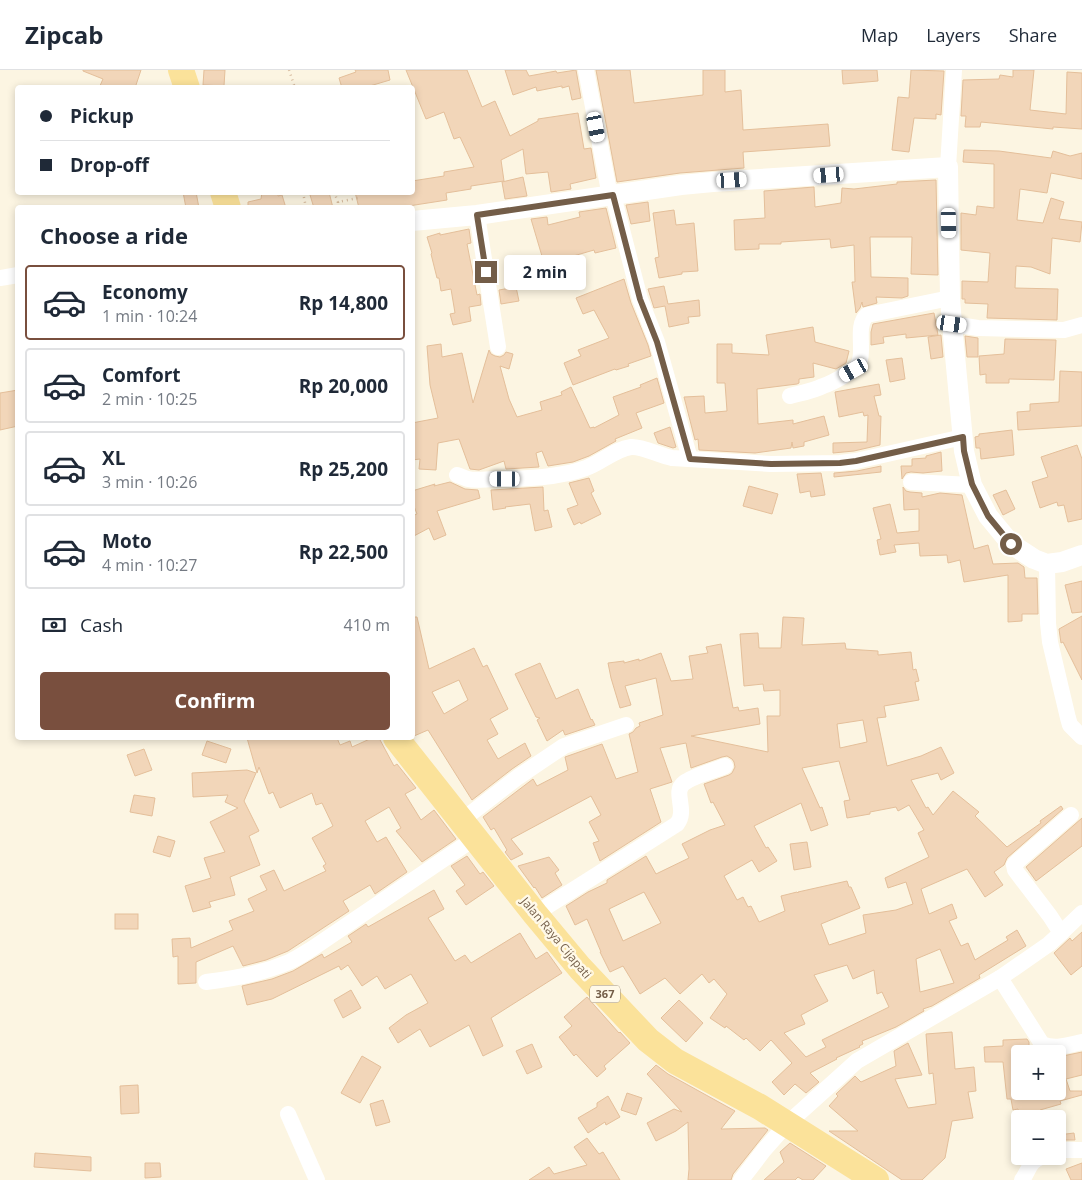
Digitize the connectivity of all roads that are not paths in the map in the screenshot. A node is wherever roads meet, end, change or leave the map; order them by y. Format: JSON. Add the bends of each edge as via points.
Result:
{"nodes":[{"id":1,"x":181,"y":70,"type":"edge"},
{"id":2,"x":586,"y":70,"type":"edge"},
{"id":3,"x":954,"y":70,"type":"edge"},
{"id":4,"x":186,"y":85,"type":"edge"},
{"id":5,"x":948,"y":167,"type":"junction"},
{"id":6,"x":613,"y":195,"type":"junction"},
{"id":7,"x":477,"y":215,"type":"junction"},
{"id":8,"x":415,"y":221,"type":"edge"},
{"id":9,"x":15,"y":276,"type":"edge"},
{"id":10,"x":0,"y":278,"type":"edge"},
{"id":11,"x":950,"y":298,"type":"junction"},
{"id":12,"x":952,"y":324,"type":"junction"},
{"id":13,"x":1082,"y":325,"type":"edge"},
{"id":14,"x":498,"y":347,"type":"dead end"},
{"id":15,"x":790,"y":396,"type":"dead end"},
{"id":16,"x":963,"y":437,"type":"junction"},
{"id":17,"x":690,"y":459,"type":"junction"},
{"id":18,"x":457,"y":475,"type":"dead end"},
{"id":19,"x":911,"y":482,"type":"dead end"},
{"id":20,"x":972,"y":484,"type":"junction"},
{"id":21,"x":1082,"y":555,"type":"edge"},
{"id":22,"x":1047,"y":564,"type":"junction"},
{"id":23,"x":626,"y":725,"type":"dead end"},
{"id":24,"x":1082,"y":737,"type":"edge"},
{"id":25,"x":398,"y":740,"type":"edge"},
{"id":26,"x":725,"y":766,"type":"dead end"},
{"id":27,"x":1071,"y":816,"type":"dead end"},
{"id":28,"x":468,"y":829,"type":"junction"},
{"id":29,"x":534,"y":914,"type":"junction"},
{"id":30,"x":1082,"y":914,"type":"edge"},
{"id":31,"x":1061,"y":933,"type":"junction"},
{"id":32,"x":1000,"y":978,"type":"junction"},
{"id":33,"x":206,"y":982,"type":"dead end"},
{"id":34,"x":1082,"y":1042,"type":"edge"},
{"id":35,"x":288,"y":1114,"type":"dead end"},
{"id":36,"x":787,"y":1124,"type":"junction"},
{"id":37,"x":1066,"y":1150,"type":"edge"},
{"id":38,"x":1082,"y":1150,"type":"edge"},
{"id":39,"x":1030,"y":1165,"type":"edge"},
{"id":40,"x":318,"y":1180,"type":"edge"},
{"id":41,"x":741,"y":1180,"type":"edge"},
{"id":42,"x":876,"y":1180,"type":"edge"},
{"id":43,"x":1022,"y":1180,"type":"edge"}],
"edges":[{"from":1,"to":4,"type":"main road"},
{"from":2,"to":6,"type":"street","via":[[608,186]]},
{"from":3,"to":5,"type":"street"},
{"from":5,"to":6,"type":"street","via":[[713,182]]},
{"from":5,"to":11,"type":"street"},
{"from":6,"to":7,"type":"street"},
{"from":6,"to":17,"type":"street","via":[[640,299],[657,342]]},
{"from":7,"to":8,"type":"street"},
{"from":7,"to":14,"type":"street"},
{"from":9,"to":10,"type":"street"},
{"from":11,"to":12,"type":"street"},
{"from":11,"to":15,"type":"street","via":[[867,315],[862,324],[860,361],[854,370],[823,387]]},
{"from":12,"to":13,"type":"street","via":[[978,328],[1064,330]]},
{"from":12,"to":16,"type":"street"},
{"from":16,"to":17,"type":"street","via":[[840,463],[771,464]]},
{"from":16,"to":20,"type":"street"},
{"from":17,"to":18,"type":"street","via":[[667,457],[632,447],[589,467],[551,476],[476,480]]},
{"from":19,"to":20,"type":"street"},
{"from":20,"to":22,"type":"street","via":[[988,516],[1011,544]]},
{"from":21,"to":22,"type":"street"},
{"from":22,"to":24,"type":"street","via":[[1050,642],[1070,725]]},
{"from":23,"to":28,"type":"street","via":[[564,746],[518,777]]},
{"from":25,"to":28,"type":"main road","name":"Jalan Raya Cijapati","number":"367"},
{"from":26,"to":29,"type":"street","via":[[690,779],[681,786],[682,816],[677,824]]},
{"from":27,"to":31,"type":"street","via":[[1014,865]]},
{"from":28,"to":29,"type":"main road","name":"Jalan Raya Cijapati","number":"367"},
{"from":28,"to":33,"type":"street","via":[[313,948],[291,961],[228,980]]},
{"from":29,"to":36,"type":"main road","name":"Jalan Raya Cijapati","number":"367","via":[[580,968],[662,1052]]},
{"from":30,"to":31,"type":"street"},
{"from":31,"to":32,"type":"street"},
{"from":32,"to":34,"type":"street","via":[[1042,1044],[1056,1046]]},
{"from":32,"to":36,"type":"street","via":[[857,1061]]},
{"from":35,"to":40,"type":"street"},
{"from":36,"to":41,"type":"street"},
{"from":36,"to":42,"type":"main road","name":"Jalan Raya Cijapati","number":"367"},
{"from":37,"to":38,"type":"street"},
{"from":39,"to":43,"type":"street"}]}
